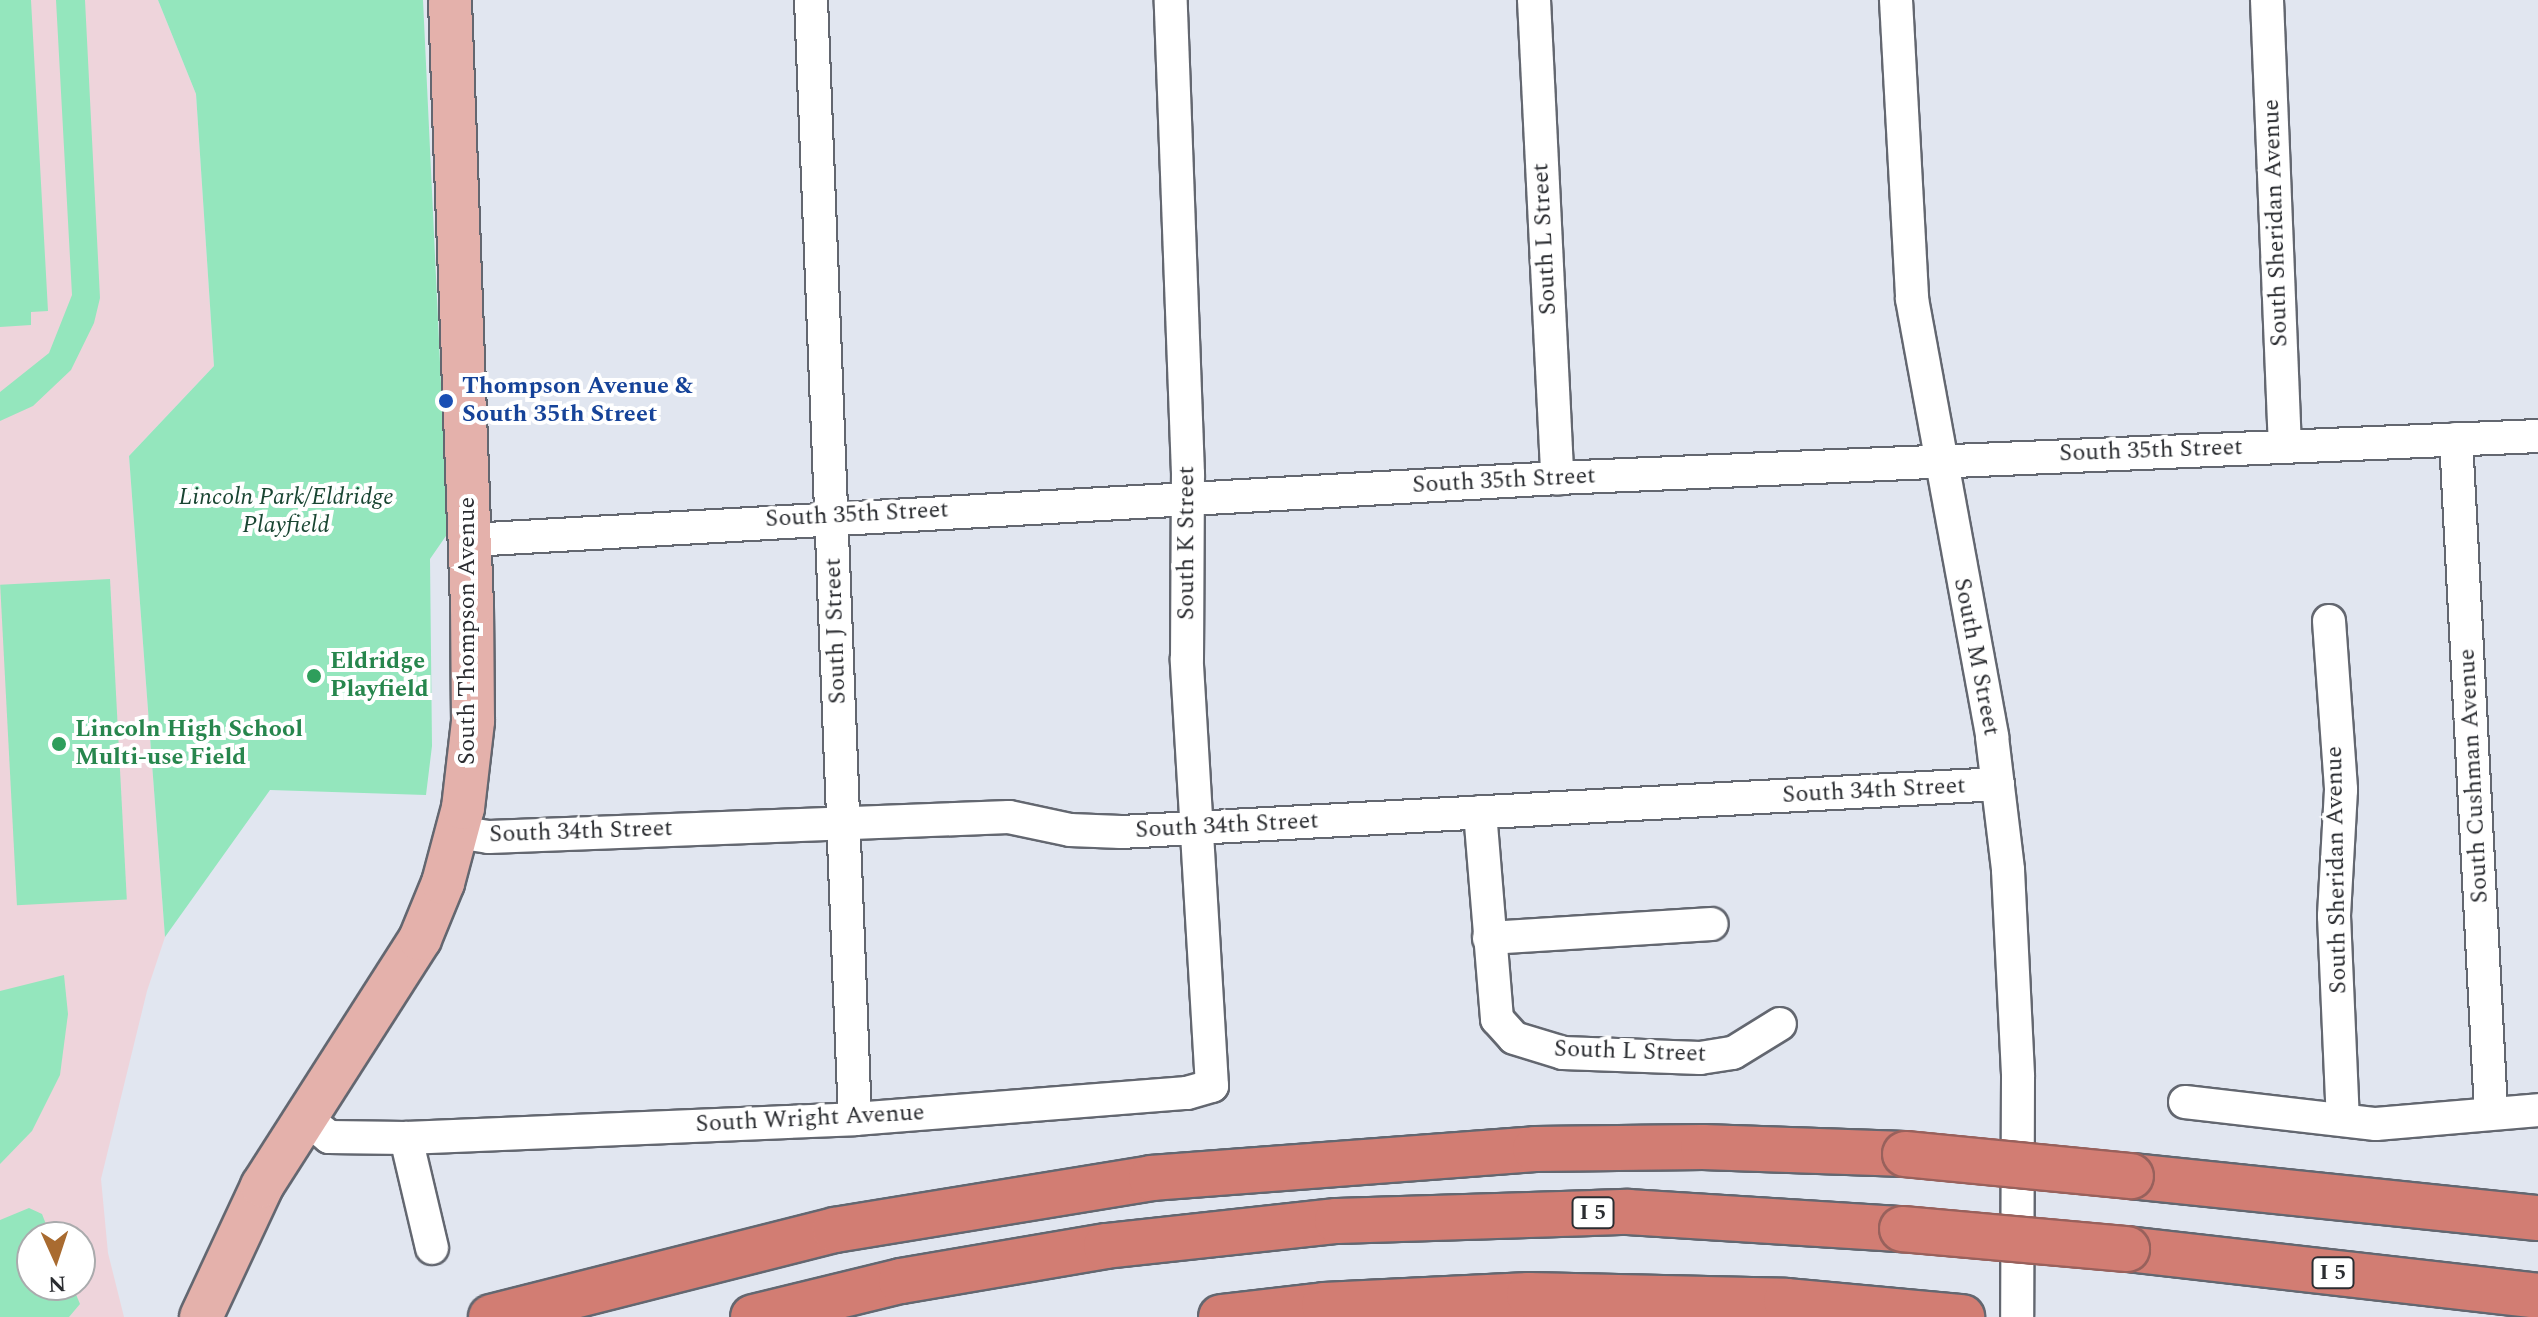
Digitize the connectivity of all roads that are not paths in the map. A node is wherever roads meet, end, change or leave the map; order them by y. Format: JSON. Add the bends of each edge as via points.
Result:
{"nodes":[{"id":1,"x":450,"y":0,"type":"edge"},
{"id":2,"x":811,"y":0,"type":"edge"},
{"id":3,"x":1171,"y":0,"type":"edge"},
{"id":4,"x":1534,"y":0,"type":"edge"},
{"id":5,"x":1896,"y":0,"type":"edge"},
{"id":6,"x":2267,"y":0,"type":"edge"},
{"id":7,"x":2538,"y":436,"type":"edge"},
{"id":8,"x":2456,"y":439,"type":"junction"},
{"id":9,"x":2285,"y":446,"type":"junction"},
{"id":10,"x":1939,"y":461,"type":"junction"},
{"id":11,"x":1557,"y":478,"type":"junction"},
{"id":12,"x":1187,"y":499,"type":"junction"},
{"id":13,"x":831,"y":516,"type":"junction"},
{"id":14,"x":470,"y":540,"type":"junction"},
{"id":15,"x":2329,"y":621,"type":"dead end"},
{"id":16,"x":1998,"y":784,"type":"junction"},
{"id":17,"x":1480,"y":812,"type":"junction"},
{"id":18,"x":843,"y":824,"type":"junction"},
{"id":19,"x":1197,"y":828,"type":"junction"},
{"id":20,"x":457,"y":832,"type":"junction"},
{"id":21,"x":1712,"y":924,"type":"dead end"},
{"id":22,"x":1489,"y":938,"type":"junction"},
{"id":23,"x":1780,"y":1024,"type":"dead end"},
{"id":24,"x":1212,"y":1086,"type":"joint"},
{"id":25,"x":2185,"y":1102,"type":"dead end"},
{"id":26,"x":2538,"y":1110,"type":"edge"},
{"id":27,"x":2491,"y":1112,"type":"junction"},
{"id":28,"x":305,"y":1118,"type":"junction"},
{"id":29,"x":855,"y":1119,"type":"junction"},
{"id":30,"x":2343,"y":1119,"type":"junction"},
{"id":31,"x":406,"y":1138,"type":"junction"},
{"id":32,"x":2538,"y":1218,"type":"edge"},
{"id":33,"x":432,"y":1248,"type":"dead end"},
{"id":34,"x":651,"y":1276,"type":"junction"},
{"id":35,"x":2538,"y":1296,"type":"edge"},
{"id":36,"x":206,"y":1304,"type":"edge"},
{"id":37,"x":491,"y":1317,"type":"edge"},
{"id":38,"x":545,"y":1317,"type":"edge"},
{"id":39,"x":753,"y":1317,"type":"edge"},
{"id":40,"x":1221,"y":1317,"type":"edge"},
{"id":41,"x":1962,"y":1317,"type":"edge"},
{"id":42,"x":2017,"y":1317,"type":"edge"}],
"edges":[{"from":1,"to":14,"type":"main road","name":"South Thompson Avenue"},
{"from":2,"to":13,"type":"street","name":"South J Street"},
{"from":3,"to":12,"type":"street","name":"South K Street"},
{"from":4,"to":11,"type":"street","name":"South L Street"},
{"from":5,"to":10,"type":"street","name":"South M Street","via":[[1907,247]]},
{"from":6,"to":9,"type":"street","name":"South Sheridan Avenue"},
{"from":7,"to":8,"type":"street","name":"South 35th Street"},
{"from":8,"to":9,"type":"street","name":"South 35th Street"},
{"from":8,"to":27,"type":"street","name":"South Cushman Avenue"},
{"from":9,"to":10,"type":"street","name":"South 35th Street"},
{"from":10,"to":11,"type":"street","name":"South 35th Street"},
{"from":10,"to":16,"type":"street","name":"South M Street"},
{"from":11,"to":12,"type":"street","name":"South 35th Street"},
{"from":12,"to":13,"type":"street","name":"South 35th Street"},
{"from":12,"to":19,"type":"street","name":"South K Street","via":[[1187,659]]},
{"from":13,"to":14,"type":"street","name":"South 35th Street"},
{"from":13,"to":18,"type":"street","name":"South J Street"},
{"from":14,"to":20,"type":"main road","name":"South Thompson Avenue","via":[[473,721]]},
{"from":15,"to":30,"type":"street","name":"South Sheridan Avenue","via":[[2341,790],[2334,916]]},
{"from":16,"to":17,"type":"street","name":"South 34th Street"},
{"from":16,"to":42,"type":"street","name":"South M Street","via":[[2016,1025]]},
{"from":17,"to":19,"type":"street","name":"South 34th Street"},
{"from":17,"to":22,"type":"street","name":"South L Street"},
{"from":18,"to":19,"type":"street","name":"South 34th Street","via":[[1009,817],[1092,832]]},
{"from":18,"to":20,"type":"street","name":"South 34th Street","via":[[489,837]]},
{"from":18,"to":29,"type":"street","name":"South J Street"},
{"from":19,"to":24,"type":"street","name":"South K Street"},
{"from":20,"to":28,"type":"main road","name":"South Thompson Avenue","via":[[420,939]]},
{"from":21,"to":22,"type":"street"},
{"from":22,"to":23,"type":"street","name":"South L Street","via":[[1497,1019],[1505,1031],[1532,1047],[1700,1058],[1733,1053]]},
{"from":24,"to":29,"type":"street","name":"South Wright Avenue","via":[[1187,1093]]},
{"from":25,"to":30,"type":"street"},
{"from":26,"to":27,"type":"street"},
{"from":27,"to":30,"type":"street","via":[[2376,1124]]},
{"from":28,"to":31,"type":"street","name":"South Wright Avenue","via":[[329,1137]]},
{"from":28,"to":36,"type":"main road","name":"South Thompson Avenue","via":[[262,1186]]},
{"from":29,"to":31,"type":"street","name":"South Wright Avenue"},
{"from":31,"to":33,"type":"street"},
{"from":32,"to":34,"type":"highway","bridge":true,"via":[[1905,1154],[1703,1147],[1535,1149],[1268,1165],[946,1208]]},
{"from":34,"to":37,"type":"highway"},
{"from":34,"to":38,"type":"highway"},
{"from":35,"to":39,"type":"highway","number":"I 5","bridge":true,"via":[[2127,1249],[1628,1212],[1323,1222],[1078,1250],[901,1281]]},
{"from":40,"to":41,"type":"highway","via":[[1324,1305],[1529,1295],[1786,1301]]}]}
